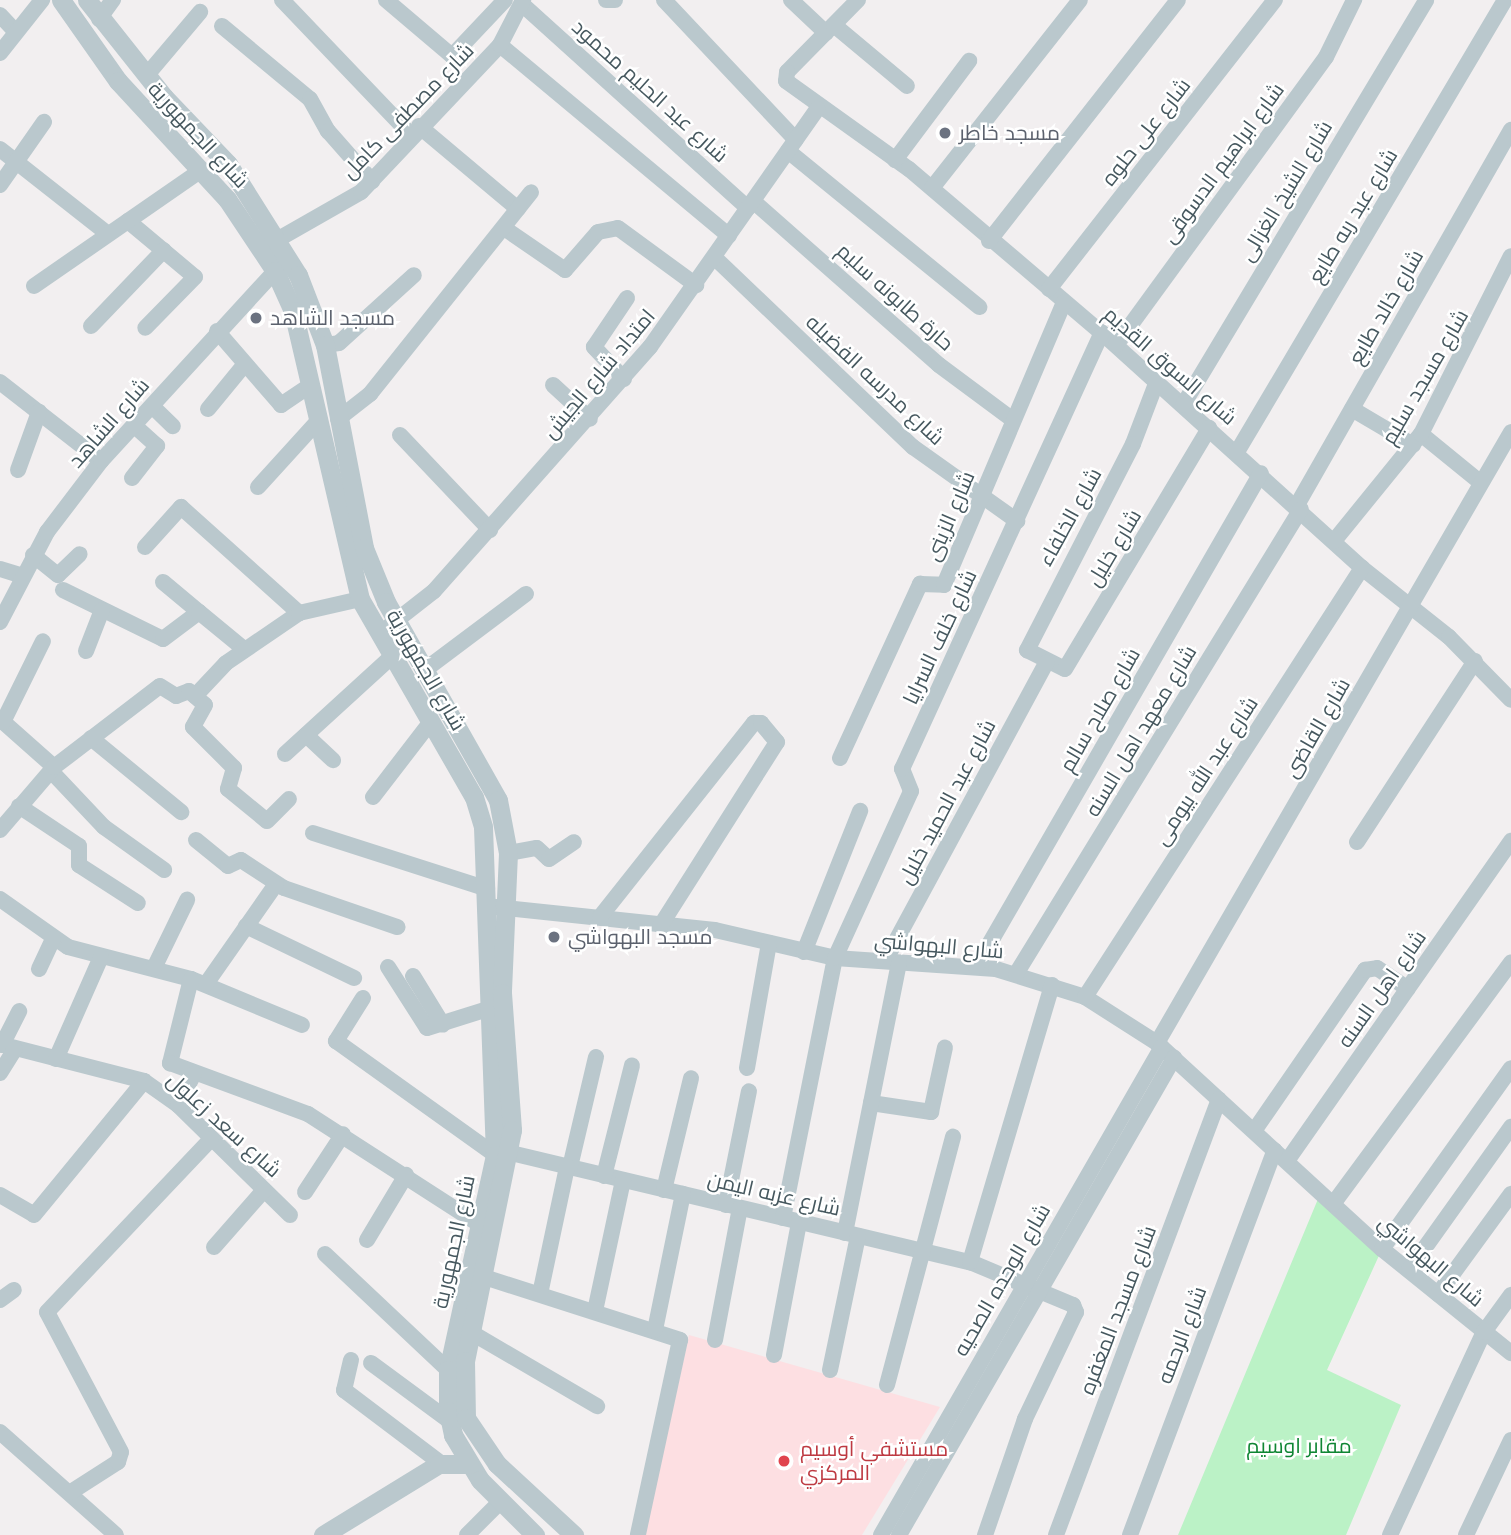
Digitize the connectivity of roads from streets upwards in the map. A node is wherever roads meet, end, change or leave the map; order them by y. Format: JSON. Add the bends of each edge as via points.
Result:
{"nodes":[{"id":1,"x":42,"y":0,"type":"edge"},
{"id":2,"x":61,"y":0,"type":"edge"},
{"id":3,"x":87,"y":0,"type":"edge"},
{"id":4,"x":113,"y":0,"type":"edge"},
{"id":5,"x":282,"y":0,"type":"edge"},
{"id":6,"x":386,"y":0,"type":"edge"},
{"id":7,"x":505,"y":0,"type":"edge"},
{"id":8,"x":606,"y":0,"type":"edge"},
{"id":9,"x":615,"y":0,"type":"edge"},
{"id":10,"x":664,"y":0,"type":"edge"},
{"id":11,"x":791,"y":0,"type":"edge"},
{"id":12,"x":859,"y":0,"type":"edge"},
{"id":13,"x":1178,"y":0,"type":"edge"},
{"id":14,"x":1275,"y":0,"type":"edge"},
{"id":15,"x":1354,"y":0,"type":"edge"},
{"id":16,"x":1426,"y":0,"type":"edge"},
{"id":17,"x":1505,"y":0,"type":"edge"},
{"id":18,"x":1077,"y":1,"type":"edge"},
{"id":19,"x":523,"y":2,"type":"edge"},
{"id":20,"x":200,"y":12,"type":"dead end"},
{"id":21,"x":0,"y":15,"type":"edge"},
{"id":22,"x":99,"y":19,"type":"junction"},
{"id":23,"x":222,"y":26,"type":"dead end"},
{"id":24,"x":830,"y":29,"type":"junction"},
{"id":25,"x":16,"y":32,"type":"junction"},
{"id":26,"x":500,"y":45,"type":"junction"},
{"id":27,"x":0,"y":53,"type":"edge"},
{"id":28,"x":969,"y":61,"type":"dead end"},
{"id":29,"x":146,"y":76,"type":"junction"},
{"id":30,"x":907,"y":86,"type":"dead end"},
{"id":31,"x":817,"y":109,"type":"junction"},
{"id":32,"x":44,"y":122,"type":"dead end"},
{"id":33,"x":415,"y":130,"type":"junction"},
{"id":34,"x":1511,"y":130,"type":"edge"},
{"id":35,"x":792,"y":145,"type":"junction"},
{"id":36,"x":0,"y":149,"type":"edge"},
{"id":37,"x":895,"y":160,"type":"junction"},
{"id":38,"x":15,"y":162,"type":"junction"},
{"id":39,"x":200,"y":171,"type":"junction"},
{"id":40,"x":372,"y":181,"type":"junction"},
{"id":41,"x":0,"y":185,"type":"edge"},
{"id":42,"x":932,"y":188,"type":"junction"},
{"id":43,"x":531,"y":192,"type":"dead end"},
{"id":44,"x":751,"y":204,"type":"junction"},
{"id":45,"x":518,"y":209,"type":"junction"},
{"id":46,"x":128,"y":221,"type":"junction"},
{"id":47,"x":504,"y":228,"type":"junction"},
{"id":48,"x":108,"y":234,"type":"junction"},
{"id":49,"x":729,"y":236,"type":"junction"},
{"id":50,"x":989,"y":241,"type":"junction"},
{"id":51,"x":270,"y":244,"type":"junction"},
{"id":52,"x":164,"y":250,"type":"junction"},
{"id":53,"x":1511,"y":256,"type":"edge"},
{"id":54,"x":715,"y":258,"type":"junction"},
{"id":55,"x":275,"y":271,"type":"junction"},
{"id":56,"x":414,"y":275,"type":"dead end"},
{"id":57,"x":696,"y":285,"type":"junction"},
{"id":58,"x":34,"y":286,"type":"dead end"},
{"id":59,"x":1049,"y":289,"type":"junction"},
{"id":60,"x":627,"y":298,"type":"dead end"},
{"id":61,"x":1064,"y":302,"type":"junction"},
{"id":62,"x":979,"y":307,"type":"dead end"},
{"id":63,"x":91,"y":326,"type":"dead end"},
{"id":64,"x":145,"y":328,"type":"dead end"},
{"id":65,"x":217,"y":331,"type":"junction"},
{"id":66,"x":1102,"y":333,"type":"junction"},
{"id":67,"x":325,"y":345,"type":"junction"},
{"id":68,"x":1116,"y":345,"type":"junction"},
{"id":69,"x":245,"y":364,"type":"junction"},
{"id":70,"x":624,"y":379,"type":"junction"},
{"id":71,"x":1157,"y":381,"type":"junction"},
{"id":72,"x":0,"y":382,"type":"edge"},
{"id":73,"x":553,"y":385,"type":"dead end"},
{"id":74,"x":308,"y":387,"type":"junction"},
{"id":75,"x":1183,"y":405,"type":"junction"},
{"id":76,"x":152,"y":406,"type":"junction"},
{"id":77,"x":208,"y":409,"type":"dead end"},
{"id":78,"x":1352,"y":410,"type":"junction"},
{"id":79,"x":39,"y":412,"type":"junction"},
{"id":80,"x":338,"y":419,"type":"junction"},
{"id":81,"x":590,"y":419,"type":"junction"},
{"id":82,"x":1013,"y":420,"type":"junction"},
{"id":83,"x":316,"y":423,"type":"junction"},
{"id":84,"x":134,"y":425,"type":"junction"},
{"id":85,"x":173,"y":426,"type":"dead end"},
{"id":86,"x":1209,"y":428,"type":"junction"},
{"id":87,"x":1511,"y":432,"type":"edge"},
{"id":88,"x":400,"y":435,"type":"dead end"},
{"id":89,"x":1417,"y":439,"type":"junction"},
{"id":90,"x":1237,"y":452,"type":"junction"},
{"id":91,"x":101,"y":461,"type":"junction"},
{"id":92,"x":18,"y":470,"type":"dead end"},
{"id":93,"x":1261,"y":473,"type":"junction"},
{"id":94,"x":132,"y":478,"type":"dead end"},
{"id":95,"x":1482,"y":483,"type":"junction"},
{"id":96,"x":258,"y":487,"type":"dead end"},
{"id":97,"x":980,"y":499,"type":"junction"},
{"id":98,"x":1299,"y":507,"type":"junction"},
{"id":99,"x":1017,"y":520,"type":"junction"},
{"id":100,"x":490,"y":530,"type":"junction"},
{"id":101,"x":1334,"y":541,"type":"junction"},
{"id":102,"x":145,"y":547,"type":"dead end"},
{"id":103,"x":80,"y":554,"type":"dead end"},
{"id":104,"x":33,"y":555,"type":"junction"},
{"id":105,"x":1362,"y":568,"type":"junction"},
{"id":106,"x":0,"y":569,"type":"edge"},
{"id":107,"x":23,"y":576,"type":"junction"},
{"id":108,"x":163,"y":582,"type":"dead end"},
{"id":109,"x":63,"y":590,"type":"dead end"},
{"id":110,"x":526,"y":594,"type":"dead end"},
{"id":111,"x":360,"y":599,"type":"junction"},
{"id":112,"x":1410,"y":604,"type":"junction"},
{"id":113,"x":102,"y":610,"type":"junction"},
{"id":114,"x":199,"y":612,"type":"junction"},
{"id":115,"x":299,"y":613,"type":"junction"},
{"id":116,"x":0,"y":622,"type":"edge"},
{"id":117,"x":398,"y":622,"type":"junction"},
{"id":118,"x":377,"y":633,"type":"junction"},
{"id":119,"x":43,"y":641,"type":"dead end"},
{"id":120,"x":244,"y":649,"type":"junction"},
{"id":121,"x":86,"y":651,"type":"dead end"},
{"id":122,"x":390,"y":658,"type":"junction"},
{"id":123,"x":1475,"y":661,"type":"junction"},
{"id":124,"x":1046,"y":663,"type":"junction"},
{"id":125,"x":426,"y":668,"type":"junction"},
{"id":126,"x":195,"y":696,"type":"junction"},
{"id":127,"x":1511,"y":700,"type":"edge"},
{"id":128,"x":1,"y":720,"type":"edge"},
{"id":129,"x":429,"y":724,"type":"junction"},
{"id":130,"x":306,"y":735,"type":"junction"},
{"id":131,"x":90,"y":738,"type":"junction"},
{"id":132,"x":285,"y":754,"type":"dead end"},
{"id":133,"x":840,"y":758,"type":"dead end"},
{"id":134,"x":333,"y":760,"type":"dead end"},
{"id":135,"x":52,"y":769,"type":"junction"},
{"id":136,"x":373,"y":797,"type":"dead end"},
{"id":137,"x":289,"y":799,"type":"dead end"},
{"id":138,"x":19,"y":806,"type":"junction"},
{"id":139,"x":860,"y":811,"type":"dead end"},
{"id":140,"x":181,"y":812,"type":"dead end"},
{"id":141,"x":0,"y":830,"type":"edge"},
{"id":142,"x":313,"y":833,"type":"dead end"},
{"id":143,"x":196,"y":840,"type":"dead end"},
{"id":144,"x":1511,"y":841,"type":"edge"},
{"id":145,"x":574,"y":842,"type":"dead end"},
{"id":146,"x":1357,"y":842,"type":"dead end"},
{"id":147,"x":508,"y":853,"type":"junction"},
{"id":148,"x":164,"y":870,"type":"dead end"},
{"id":149,"x":276,"y":884,"type":"junction"},
{"id":150,"x":0,"y":899,"type":"edge"},
{"id":151,"x":187,"y":900,"type":"dead end"},
{"id":152,"x":492,"y":901,"type":"junction"},
{"id":153,"x":138,"y":903,"type":"dead end"},
{"id":154,"x":600,"y":917,"type":"junction"},
{"id":155,"x":661,"y":925,"type":"junction"},
{"id":156,"x":246,"y":926,"type":"junction"},
{"id":157,"x":397,"y":927,"type":"dead end"},
{"id":158,"x":53,"y":939,"type":"junction"},
{"id":159,"x":769,"y":943,"type":"junction"},
{"id":160,"x":804,"y":952,"type":"junction"},
{"id":161,"x":100,"y":957,"type":"junction"},
{"id":162,"x":835,"y":958,"type":"junction"},
{"id":163,"x":892,"y":962,"type":"junction"},
{"id":164,"x":1511,"y":963,"type":"edge"},
{"id":165,"x":388,"y":967,"type":"dead end"},
{"id":166,"x":976,"y":967,"type":"junction"},
{"id":167,"x":154,"y":968,"type":"junction"},
{"id":168,"x":39,"y":970,"type":"dead end"},
{"id":169,"x":1016,"y":974,"type":"junction"},
{"id":170,"x":413,"y":976,"type":"dead end"},
{"id":171,"x":354,"y":978,"type":"dead end"},
{"id":172,"x":199,"y":981,"type":"junction"},
{"id":173,"x":1052,"y":985,"type":"junction"},
{"id":174,"x":1408,"y":989,"type":"junction"},
{"id":175,"x":1085,"y":997,"type":"junction"},
{"id":176,"x":363,"y":998,"type":"dead end"},
{"id":177,"x":488,"y":1009,"type":"junction"},
{"id":178,"x":19,"y":1011,"type":"dead end"},
{"id":179,"x":302,"y":1025,"type":"dead end"},
{"id":180,"x":443,"y":1025,"type":"junction"},
{"id":181,"x":6,"y":1046,"type":"edge"},
{"id":182,"x":945,"y":1047,"type":"dead end"},
{"id":183,"x":1164,"y":1049,"type":"junction"},
{"id":184,"x":596,"y":1058,"type":"dead end"},
{"id":185,"x":56,"y":1059,"type":"junction"},
{"id":186,"x":632,"y":1065,"type":"dead end"},
{"id":187,"x":747,"y":1068,"type":"dead end"},
{"id":188,"x":1511,"y":1068,"type":"edge"},
{"id":189,"x":0,"y":1073,"type":"edge"},
{"id":190,"x":194,"y":1074,"type":"junction"},
{"id":191,"x":691,"y":1078,"type":"dead end"},
{"id":192,"x":144,"y":1081,"type":"junction"},
{"id":193,"x":749,"y":1091,"type":"dead end"},
{"id":194,"x":1219,"y":1100,"type":"junction"},
{"id":195,"x":871,"y":1103,"type":"junction"},
{"id":196,"x":178,"y":1105,"type":"junction"},
{"id":197,"x":1511,"y":1127,"type":"edge"},
{"id":198,"x":1254,"y":1130,"type":"junction"},
{"id":199,"x":343,"y":1134,"type":"junction"},
{"id":200,"x":953,"y":1137,"type":"dead end"},
{"id":201,"x":211,"y":1139,"type":"junction"},
{"id":202,"x":503,"y":1154,"type":"junction"},
{"id":203,"x":1281,"y":1156,"type":"junction"},
{"id":204,"x":568,"y":1167,"type":"junction"},
{"id":205,"x":406,"y":1175,"type":"junction"},
{"id":206,"x":604,"y":1176,"type":"junction"},
{"id":207,"x":623,"y":1180,"type":"junction"},
{"id":208,"x":264,"y":1190,"type":"junction"},
{"id":209,"x":664,"y":1190,"type":"junction"},
{"id":210,"x":305,"y":1192,"type":"dead end"},
{"id":211,"x":683,"y":1194,"type":"junction"},
{"id":212,"x":1511,"y":1194,"type":"edge"},
{"id":213,"x":0,"y":1195,"type":"edge"},
{"id":214,"x":1333,"y":1204,"type":"junction"},
{"id":215,"x":733,"y":1206,"type":"junction"},
{"id":216,"x":290,"y":1215,"type":"dead end"},
{"id":217,"x":791,"y":1220,"type":"junction"},
{"id":218,"x":482,"y":1226,"type":"junction"},
{"id":219,"x":851,"y":1234,"type":"junction"},
{"id":220,"x":367,"y":1240,"type":"dead end"},
{"id":221,"x":214,"y":1247,"type":"dead end"},
{"id":222,"x":1382,"y":1249,"type":"junction"},
{"id":223,"x":924,"y":1251,"type":"junction"},
{"id":224,"x":325,"y":1254,"type":"dead end"},
{"id":225,"x":970,"y":1262,"type":"junction"},
{"id":226,"x":1409,"y":1270,"type":"junction"},
{"id":227,"x":484,"y":1277,"type":"junction"},
{"id":228,"x":1032,"y":1285,"type":"junction"},
{"id":229,"x":14,"y":1290,"type":"dead end"},
{"id":230,"x":540,"y":1294,"type":"junction"},
{"id":231,"x":1438,"y":1294,"type":"junction"},
{"id":232,"x":1511,"y":1295,"type":"edge"},
{"id":233,"x":0,"y":1300,"type":"edge"},
{"id":234,"x":595,"y":1311,"type":"junction"},
{"id":235,"x":655,"y":1330,"type":"junction"},
{"id":236,"x":1484,"y":1332,"type":"junction"},
{"id":237,"x":472,"y":1333,"type":"junction"},
{"id":238,"x":715,"y":1340,"type":"dead end"},
{"id":239,"x":1511,"y":1353,"type":"edge"},
{"id":240,"x":774,"y":1355,"type":"dead end"},
{"id":241,"x":351,"y":1360,"type":"dead end"},
{"id":242,"x":372,"y":1363,"type":"dead end"},
{"id":243,"x":448,"y":1370,"type":"junction"},
{"id":244,"x":831,"y":1370,"type":"dead end"},
{"id":245,"x":887,"y":1385,"type":"dead end"},
{"id":246,"x":597,"y":1406,"type":"dead end"},
{"id":247,"x":457,"y":1425,"type":"junction"},
{"id":248,"x":0,"y":1432,"type":"edge"},
{"id":249,"x":1511,"y":1440,"type":"edge"},
{"id":250,"x":469,"y":1464,"type":"junction"},
{"id":251,"x":432,"y":1466,"type":"junction"},
{"id":252,"x":71,"y":1492,"type":"junction"},
{"id":253,"x":500,"y":1502,"type":"junction"},
{"id":254,"x":116,"y":1535,"type":"edge"},
{"id":255,"x":323,"y":1535,"type":"edge"},
{"id":256,"x":467,"y":1535,"type":"edge"},
{"id":257,"x":535,"y":1535,"type":"edge"},
{"id":258,"x":574,"y":1535,"type":"edge"},
{"id":259,"x":638,"y":1535,"type":"edge"},
{"id":260,"x":881,"y":1535,"type":"edge"},
{"id":261,"x":899,"y":1535,"type":"edge"},
{"id":262,"x":985,"y":1535,"type":"edge"},
{"id":263,"x":1056,"y":1535,"type":"edge"},
{"id":264,"x":1129,"y":1535,"type":"edge"},
{"id":265,"x":1390,"y":1535,"type":"edge"},
{"id":266,"x":1466,"y":1535,"type":"edge"}],
"edges":[{"from":1,"to":25,"type":"street"},
{"from":2,"to":39,"type":"street","name":"شارع الجمهورية","via":[[100,59]]},
{"from":3,"to":22,"type":"street","name":"شارع الجمهورية"},
{"from":4,"to":22,"type":"street"},
{"from":5,"to":33,"type":"street"},
{"from":6,"to":7,"type":"street","via":[[452,56]]},
{"from":8,"to":9,"type":"street"},
{"from":10,"to":35,"type":"street"},
{"from":11,"to":24,"type":"street"},
{"from":12,"to":24,"type":"street"},
{"from":13,"to":50,"type":"street"},
{"from":14,"to":59,"type":"street","name":"شارع على حلوه"},
{"from":15,"to":68,"type":"street","name":"شارع ابراهيم الدسوقى","via":[[1326,57]]},
{"from":16,"to":75,"type":"street","name":"شارع الشيخ الغزالى"},
{"from":17,"to":90,"type":"street","name":"شارع عبد ربه طايع"},
{"from":18,"to":42,"type":"street"},
{"from":19,"to":26,"type":"street","name":"شارع مصطفى كامل"},
{"from":19,"to":44,"type":"street","name":"شارع عبد الحليم محمود"},
{"from":20,"to":29,"type":"street"},
{"from":21,"to":25,"type":"street"},
{"from":22,"to":29,"type":"street","name":"شارع الجمهورية"},
{"from":23,"to":40,"type":"street","via":[[310,99],[328,131]]},
{"from":24,"to":30,"type":"street"},
{"from":24,"to":31,"type":"street","name":"شارع السوق القديم","via":[[787,72],[786,81]]},
{"from":25,"to":27,"type":"street"},
{"from":26,"to":33,"type":"street","name":"شارع مصطفى كامل"},
{"from":26,"to":49,"type":"street"},
{"from":28,"to":37,"type":"street"},
{"from":29,"to":51,"type":"street","name":"شارع الجمهورية","via":[[228,164]]},
{"from":31,"to":35,"type":"street","name":"امتداد شارع الجيش"},
{"from":31,"to":37,"type":"street","name":"شارع السوق القديم"},
{"from":32,"to":38,"type":"street"},
{"from":33,"to":40,"type":"street","name":"شارع مصطفى كامل"},
{"from":33,"to":45,"type":"street"},
{"from":34,"to":78,"type":"street","name":"شارع خالد طايع"},
{"from":35,"to":44,"type":"street","name":"امتداد شارع الجيش"},
{"from":35,"to":62,"type":"street"},
{"from":36,"to":38,"type":"street"},
{"from":37,"to":42,"type":"street","name":"شارع السوق القديم"},
{"from":38,"to":41,"type":"street"},
{"from":38,"to":48,"type":"street"},
{"from":39,"to":46,"type":"street"},
{"from":39,"to":51,"type":"street","name":"شارع الجمهورية"},
{"from":40,"to":51,"type":"street","name":"شارع مصطفى كامل","via":[[348,202]]},
{"from":42,"to":50,"type":"street","name":"شارع السوق القديم"},
{"from":43,"to":45,"type":"street"},
{"from":44,"to":49,"type":"street","name":"امتداد شارع الجيش"},
{"from":44,"to":82,"type":"street","name":"حارة طابونه سليم","via":[[939,365]]},
{"from":45,"to":47,"type":"street"},
{"from":46,"to":48,"type":"street"},
{"from":46,"to":52,"type":"street"},
{"from":47,"to":57,"type":"street","via":[[565,270],[598,232],[618,228]]},
{"from":47,"to":80,"type":"street","via":[[370,394]]},
{"from":48,"to":58,"type":"street"},
{"from":49,"to":54,"type":"street","name":"امتداد شارع الجيش"},
{"from":50,"to":59,"type":"street","name":"شارع السوق القديم"},
{"from":51,"to":55,"type":"street","name":"شارع الجمهورية"},
{"from":51,"to":67,"type":"street","name":"شارع الجمهورية"},
{"from":52,"to":63,"type":"street"},
{"from":52,"to":64,"type":"street","via":[[196,280]]},
{"from":53,"to":89,"type":"street","name":"شارع مسجد سليم"},
{"from":54,"to":57,"type":"street","name":"امتداد شارع الجيش"},
{"from":54,"to":97,"type":"street","name":"شارع مدرسه الفضيله","via":[[913,447]]},
{"from":55,"to":65,"type":"street","name":"شارع الشاهد"},
{"from":55,"to":74,"type":"street","name":"شارع الجمهورية","via":[[293,311]]},
{"from":56,"to":67,"type":"street","via":[[339,343]]},
{"from":57,"to":70,"type":"street","name":"امتداد شارع الجيش"},
{"from":59,"to":61,"type":"street","name":"شارع السوق القديم"},
{"from":60,"to":70,"type":"street","via":[[594,347]]},
{"from":61,"to":66,"type":"street","name":"شارع السوق القديم"},
{"from":61,"to":82,"type":"street","name":"شارع الزينى"},
{"from":65,"to":69,"type":"street"},
{"from":65,"to":76,"type":"street","name":"شارع الشاهد"},
{"from":66,"to":68,"type":"street","name":"شارع السوق القديم"},
{"from":66,"to":99,"type":"street","name":"شارع خلف السرايا"},
{"from":67,"to":80,"type":"street","name":"شارع الجمهورية"},
{"from":68,"to":71,"type":"street","name":"شارع السوق القديم"},
{"from":69,"to":74,"type":"street","via":[[281,405]]},
{"from":69,"to":77,"type":"street"},
{"from":70,"to":81,"type":"street","name":"امتداد شارع الجيش"},
{"from":71,"to":75,"type":"street","name":"شارع السوق القديم"},
{"from":71,"to":124,"type":"street","name":"شارع الخلفاء","via":[[1118,473],[1026,643]]},
{"from":72,"to":79,"type":"street"},
{"from":73,"to":81,"type":"street"},
{"from":74,"to":83,"type":"street","name":"شارع الجمهورية"},
{"from":75,"to":86,"type":"street","name":"شارع السوق القديم"},
{"from":76,"to":84,"type":"street","name":"شارع الشاهد"},
{"from":76,"to":85,"type":"street"},
{"from":78,"to":89,"type":"street"},
{"from":78,"to":98,"type":"street","name":"شارع خالد طايع"},
{"from":79,"to":91,"type":"street"},
{"from":79,"to":92,"type":"street"},
{"from":80,"to":117,"type":"street","name":"شارع الجمهورية","via":[[364,548]]},
{"from":81,"to":100,"type":"street","name":"امتداد شارع الجيش"},
{"from":82,"to":97,"type":"street","name":"شارع الزينى"},
{"from":83,"to":96,"type":"street"},
{"from":83,"to":111,"type":"street","name":"شارع الجمهورية"},
{"from":84,"to":91,"type":"street","name":"شارع الشاهد"},
{"from":84,"to":94,"type":"street","via":[[157,446]]},
{"from":86,"to":90,"type":"street","name":"شارع السوق القديم"},
{"from":86,"to":124,"type":"street","name":"شارع خليل","via":[[1065,669]]},
{"from":87,"to":95,"type":"street","name":"شارع القاضى"},
{"from":88,"to":100,"type":"street"},
{"from":89,"to":95,"type":"street"},
{"from":89,"to":101,"type":"street","name":"شارع مسجد سليم"},
{"from":90,"to":93,"type":"street","name":"شارع السوق القديم"},
{"from":91,"to":104,"type":"street","name":"شارع الشاهد"},
{"from":93,"to":98,"type":"street","name":"شارع السوق القديم"},
{"from":93,"to":166,"type":"street","name":"شارع صلاح سالم"},
{"from":95,"to":112,"type":"street","name":"شارع القاضى"},
{"from":97,"to":99,"type":"street","name":"شارع مدرسه الفضيله"},
{"from":97,"to":133,"type":"street","name":"شارع الزينى","via":[[944,585],[920,584]]},
{"from":98,"to":101,"type":"street","name":"شارع السوق القديم"},
{"from":98,"to":169,"type":"street","name":"شارع معهد اهل السنه"},
{"from":99,"to":162,"type":"street","name":"شارع خلف السرايا","via":[[902,769],[911,791]]},
{"from":100,"to":117,"type":"street","name":"امتداد شارع الجيش"},
{"from":101,"to":105,"type":"street","name":"شارع السوق القديم"},
{"from":102,"to":115,"type":"street","via":[[181,508]]},
{"from":103,"to":104,"type":"street","via":[[58,575]]},
{"from":104,"to":107,"type":"street","name":"شارع الشاهد"},
{"from":105,"to":112,"type":"street","name":"شارع السوق القديم"},
{"from":105,"to":175,"type":"street","name":"شارع عبد الله بيومى"},
{"from":106,"to":107,"type":"street"},
{"from":107,"to":116,"type":"street","name":"شارع الشاهد"},
{"from":108,"to":114,"type":"street"},
{"from":109,"to":113,"type":"street"},
{"from":110,"to":125,"type":"street"},
{"from":111,"to":115,"type":"street"},
{"from":111,"to":118,"type":"street","name":"شارع الجمهورية"},
{"from":112,"to":123,"type":"street","name":"شارع السوق القديم"},
{"from":112,"to":183,"type":"street","name":"شارع القاضى"},
{"from":113,"to":114,"type":"street","via":[[163,639]]},
{"from":113,"to":121,"type":"street"},
{"from":114,"to":120,"type":"street"},
{"from":115,"to":120,"type":"street"},
{"from":117,"to":118,"type":"street","name":"امتداد شارع الجيش"},
{"from":117,"to":125,"type":"street","name":"شارع الجمهورية"},
{"from":118,"to":122,"type":"street","name":"شارع الجمهورية"},
{"from":119,"to":128,"type":"street"},
{"from":120,"to":126,"type":"street"},
{"from":122,"to":129,"type":"street","name":"شارع الجمهورية"},
{"from":122,"to":130,"type":"street"},
{"from":123,"to":127,"type":"street","name":"شارع السوق القديم"},
{"from":123,"to":146,"type":"street"},
{"from":124,"to":163,"type":"street","name":"شارع عبد الحميد خليل"},
{"from":125,"to":147,"type":"street","name":"شارع الجمهورية","via":[[490,777]]},
{"from":126,"to":131,"type":"street","via":[[155,688]]},
{"from":126,"to":137,"type":"street","via":[[205,709],[193,727],[235,770],[226,788],[267,821]]},
{"from":128,"to":135,"type":"street"},
{"from":129,"to":136,"type":"street"},
{"from":129,"to":152,"type":"street","name":"شارع الجمهورية","via":[[474,797],[483,827]]},
{"from":130,"to":132,"type":"street"},
{"from":130,"to":134,"type":"street"},
{"from":131,"to":135,"type":"street"},
{"from":131,"to":140,"type":"street"},
{"from":135,"to":138,"type":"street"},
{"from":135,"to":148,"type":"street","via":[[104,827]]},
{"from":138,"to":141,"type":"street"},
{"from":138,"to":153,"type":"street","via":[[79,846],[79,865]]},
{"from":139,"to":160,"type":"street"},
{"from":142,"to":152,"type":"street","name":"شارع البهواشي"},
{"from":143,"to":149,"type":"street","via":[[228,866],[241,860]]},
{"from":144,"to":174,"type":"street","name":"شارع اهل السنه"},
{"from":145,"to":147,"type":"street","via":[[549,859],[537,848]]},
{"from":147,"to":152,"type":"street","name":"شارع الجمهورية"},
{"from":149,"to":156,"type":"street"},
{"from":149,"to":157,"type":"street"},
{"from":150,"to":158,"type":"street"},
{"from":151,"to":167,"type":"street"},
{"from":152,"to":154,"type":"street","name":"شارع البهواشي"},
{"from":152,"to":177,"type":"street","name":"شارع الجمهورية"},
{"from":152,"to":202,"type":"street","name":"شارع الجمهورية"},
{"from":154,"to":155,"type":"street","name":"شارع البهواشي"},
{"from":154,"to":155,"type":"street","via":[[754,723],[777,742]]},
{"from":155,"to":159,"type":"street","name":"شارع البهواشي"},
{"from":156,"to":171,"type":"street"},
{"from":156,"to":172,"type":"street"},
{"from":158,"to":161,"type":"street"},
{"from":158,"to":168,"type":"street"},
{"from":159,"to":160,"type":"street","name":"شارع البهواشي"},
{"from":159,"to":187,"type":"street"},
{"from":160,"to":162,"type":"street","name":"شارع البهواشي"},
{"from":161,"to":167,"type":"street"},
{"from":161,"to":185,"type":"street"},
{"from":162,"to":163,"type":"street","name":"شارع البهواشي"},
{"from":162,"to":217,"type":"street","name":"شارع خلف السرايا"},
{"from":163,"to":166,"type":"street","name":"شارع البهواشي"},
{"from":163,"to":195,"type":"street","name":"شارع عبد الحميد خليل"},
{"from":164,"to":214,"type":"street"},
{"from":165,"to":180,"type":"street","via":[[422,1025]]},
{"from":166,"to":169,"type":"street","name":"شارع البهواشي"},
{"from":167,"to":172,"type":"street"},
{"from":169,"to":173,"type":"street","name":"شارع البهواشي"},
{"from":170,"to":180,"type":"street"},
{"from":172,"to":179,"type":"street"},
{"from":172,"to":190,"type":"street","via":[[168,1059]]},
{"from":173,"to":175,"type":"street","name":"شارع البهواشي"},
{"from":173,"to":225,"type":"street"},
{"from":174,"to":198,"type":"street","via":[[1377,968],[1365,970]]},
{"from":174,"to":203,"type":"street","name":"شارع اهل السنه"},
{"from":175,"to":183,"type":"street","name":"شارع البهواشي"},
{"from":176,"to":202,"type":"street","via":[[336,1041]]},
{"from":177,"to":180,"type":"street"},
{"from":177,"to":202,"type":"street","name":"شارع الجمهورية"},
{"from":178,"to":181,"type":"street"},
{"from":181,"to":185,"type":"street","name":"شارع سعد زعلول"},
{"from":181,"to":189,"type":"street"},
{"from":182,"to":195,"type":"street","via":[[931,1112]]},
{"from":183,"to":194,"type":"street","name":"شارع البهواشي"},
{"from":183,"to":228,"type":"street","name":"شارع الوحده الصحيه"},
{"from":184,"to":204,"type":"street"},
{"from":185,"to":192,"type":"street","name":"شارع سعد زعلول"},
{"from":186,"to":206,"type":"street"},
{"from":188,"to":222,"type":"street"},
{"from":190,"to":196,"type":"street"},
{"from":190,"to":199,"type":"street","via":[[287,1104]]},
{"from":191,"to":209,"type":"street"},
{"from":192,"to":196,"type":"street","name":"شارع سعد زعلول"},
{"from":192,"to":213,"type":"street","via":[[34,1215]]},
{"from":193,"to":215,"type":"street"},
{"from":194,"to":198,"type":"street","name":"شارع البهواشي"},
{"from":194,"to":263,"type":"street","name":"شارع مسجد المغفره"},
{"from":195,"to":219,"type":"street","name":"شارع عبد الحميد خليل"},
{"from":196,"to":201,"type":"street","name":"شارع سعد زعلول"},
{"from":197,"to":226,"type":"street"},
{"from":198,"to":203,"type":"street","name":"شارع البهواشي"},
{"from":199,"to":205,"type":"street"},
{"from":199,"to":210,"type":"street"},
{"from":200,"to":223,"type":"street"},
{"from":201,"to":208,"type":"street","name":"شارع سعد زعلول"},
{"from":201,"to":252,"type":"street","via":[[47,1312],[47,1322],[121,1452],[118,1462]]},
{"from":202,"to":204,"type":"street","name":"شارع عزبه اليمن"},
{"from":202,"to":218,"type":"street","name":"شارع الجمهورية"},
{"from":202,"to":227,"type":"street","name":"شارع الجمهورية"},
{"from":203,"to":214,"type":"street","name":"شارع البهواشي"},
{"from":203,"to":264,"type":"street","name":"شارع الرحمه"},
{"from":204,"to":206,"type":"street","name":"شارع عزبه اليمن"},
{"from":204,"to":230,"type":"street"},
{"from":205,"to":218,"type":"street"},
{"from":205,"to":220,"type":"street"},
{"from":206,"to":207,"type":"street","name":"شارع عزبه اليمن"},
{"from":207,"to":209,"type":"street","name":"شارع عزبه اليمن"},
{"from":207,"to":234,"type":"street"},
{"from":208,"to":216,"type":"street","name":"شارع سعد زعلول"},
{"from":208,"to":221,"type":"street"},
{"from":209,"to":211,"type":"street","name":"شارع عزبه اليمن"},
{"from":211,"to":215,"type":"street","name":"شارع عزبه اليمن"},
{"from":211,"to":235,"type":"street"},
{"from":212,"to":231,"type":"street"},
{"from":214,"to":222,"type":"street","name":"شارع البهواشي"},
{"from":215,"to":217,"type":"street","name":"شارع عزبه اليمن"},
{"from":215,"to":238,"type":"street"},
{"from":217,"to":219,"type":"street","name":"شارع عزبه اليمن"},
{"from":217,"to":240,"type":"street","name":"شارع خلف السرايا"},
{"from":218,"to":243,"type":"street","name":"شارع الجمهورية"},
{"from":219,"to":223,"type":"street","name":"شارع عزبه اليمن"},
{"from":219,"to":244,"type":"street","name":"شارع عبد الحميد خليل"},
{"from":222,"to":226,"type":"street","name":"شارع البهواشي"},
{"from":223,"to":225,"type":"street","name":"شارع عزبه اليمن"},
{"from":223,"to":245,"type":"street"},
{"from":224,"to":243,"type":"street"},
{"from":225,"to":228,"type":"street","name":"شارع عزبه اليمن"},
{"from":226,"to":231,"type":"street","name":"شارع البهواشي"},
{"from":227,"to":230,"type":"street"},
{"from":227,"to":237,"type":"street","name":"شارع الجمهورية"},
{"from":228,"to":260,"type":"street","name":"شارع الوحده الصحيه"},
{"from":228,"to":261,"type":"street","name":"شارع الوحده الصحيه"},
{"from":228,"to":262,"type":"street","name":"شارع عزبه اليمن","via":[[1076,1312],[1025,1419]]},
{"from":229,"to":233,"type":"street"},
{"from":230,"to":234,"type":"street"},
{"from":231,"to":236,"type":"street","name":"شارع البهواشي"},
{"from":232,"to":236,"type":"street"},
{"from":234,"to":235,"type":"street"},
{"from":235,"to":259,"type":"street","via":[[681,1343]]},
{"from":236,"to":239,"type":"street","name":"شارع البهواشي"},
{"from":236,"to":265,"type":"street"},
{"from":237,"to":246,"type":"street"},
{"from":237,"to":247,"type":"street","name":"شارع الجمهورية"},
{"from":241,"to":251,"type":"street","via":[[344,1390]]},
{"from":242,"to":247,"type":"street"},
{"from":243,"to":247,"type":"street","name":"شارع الجمهورية"},
{"from":247,"to":250,"type":"street"},
{"from":247,"to":251,"type":"street"},
{"from":247,"to":258,"type":"street"},
{"from":248,"to":252,"type":"street"},
{"from":249,"to":266,"type":"street"},
{"from":250,"to":251,"type":"street","via":[[450,1460]]},
{"from":250,"to":253,"type":"street"},
{"from":251,"to":255,"type":"street"},
{"from":252,"to":254,"type":"street"},
{"from":253,"to":256,"type":"street"},
{"from":253,"to":257,"type":"street"}]}
